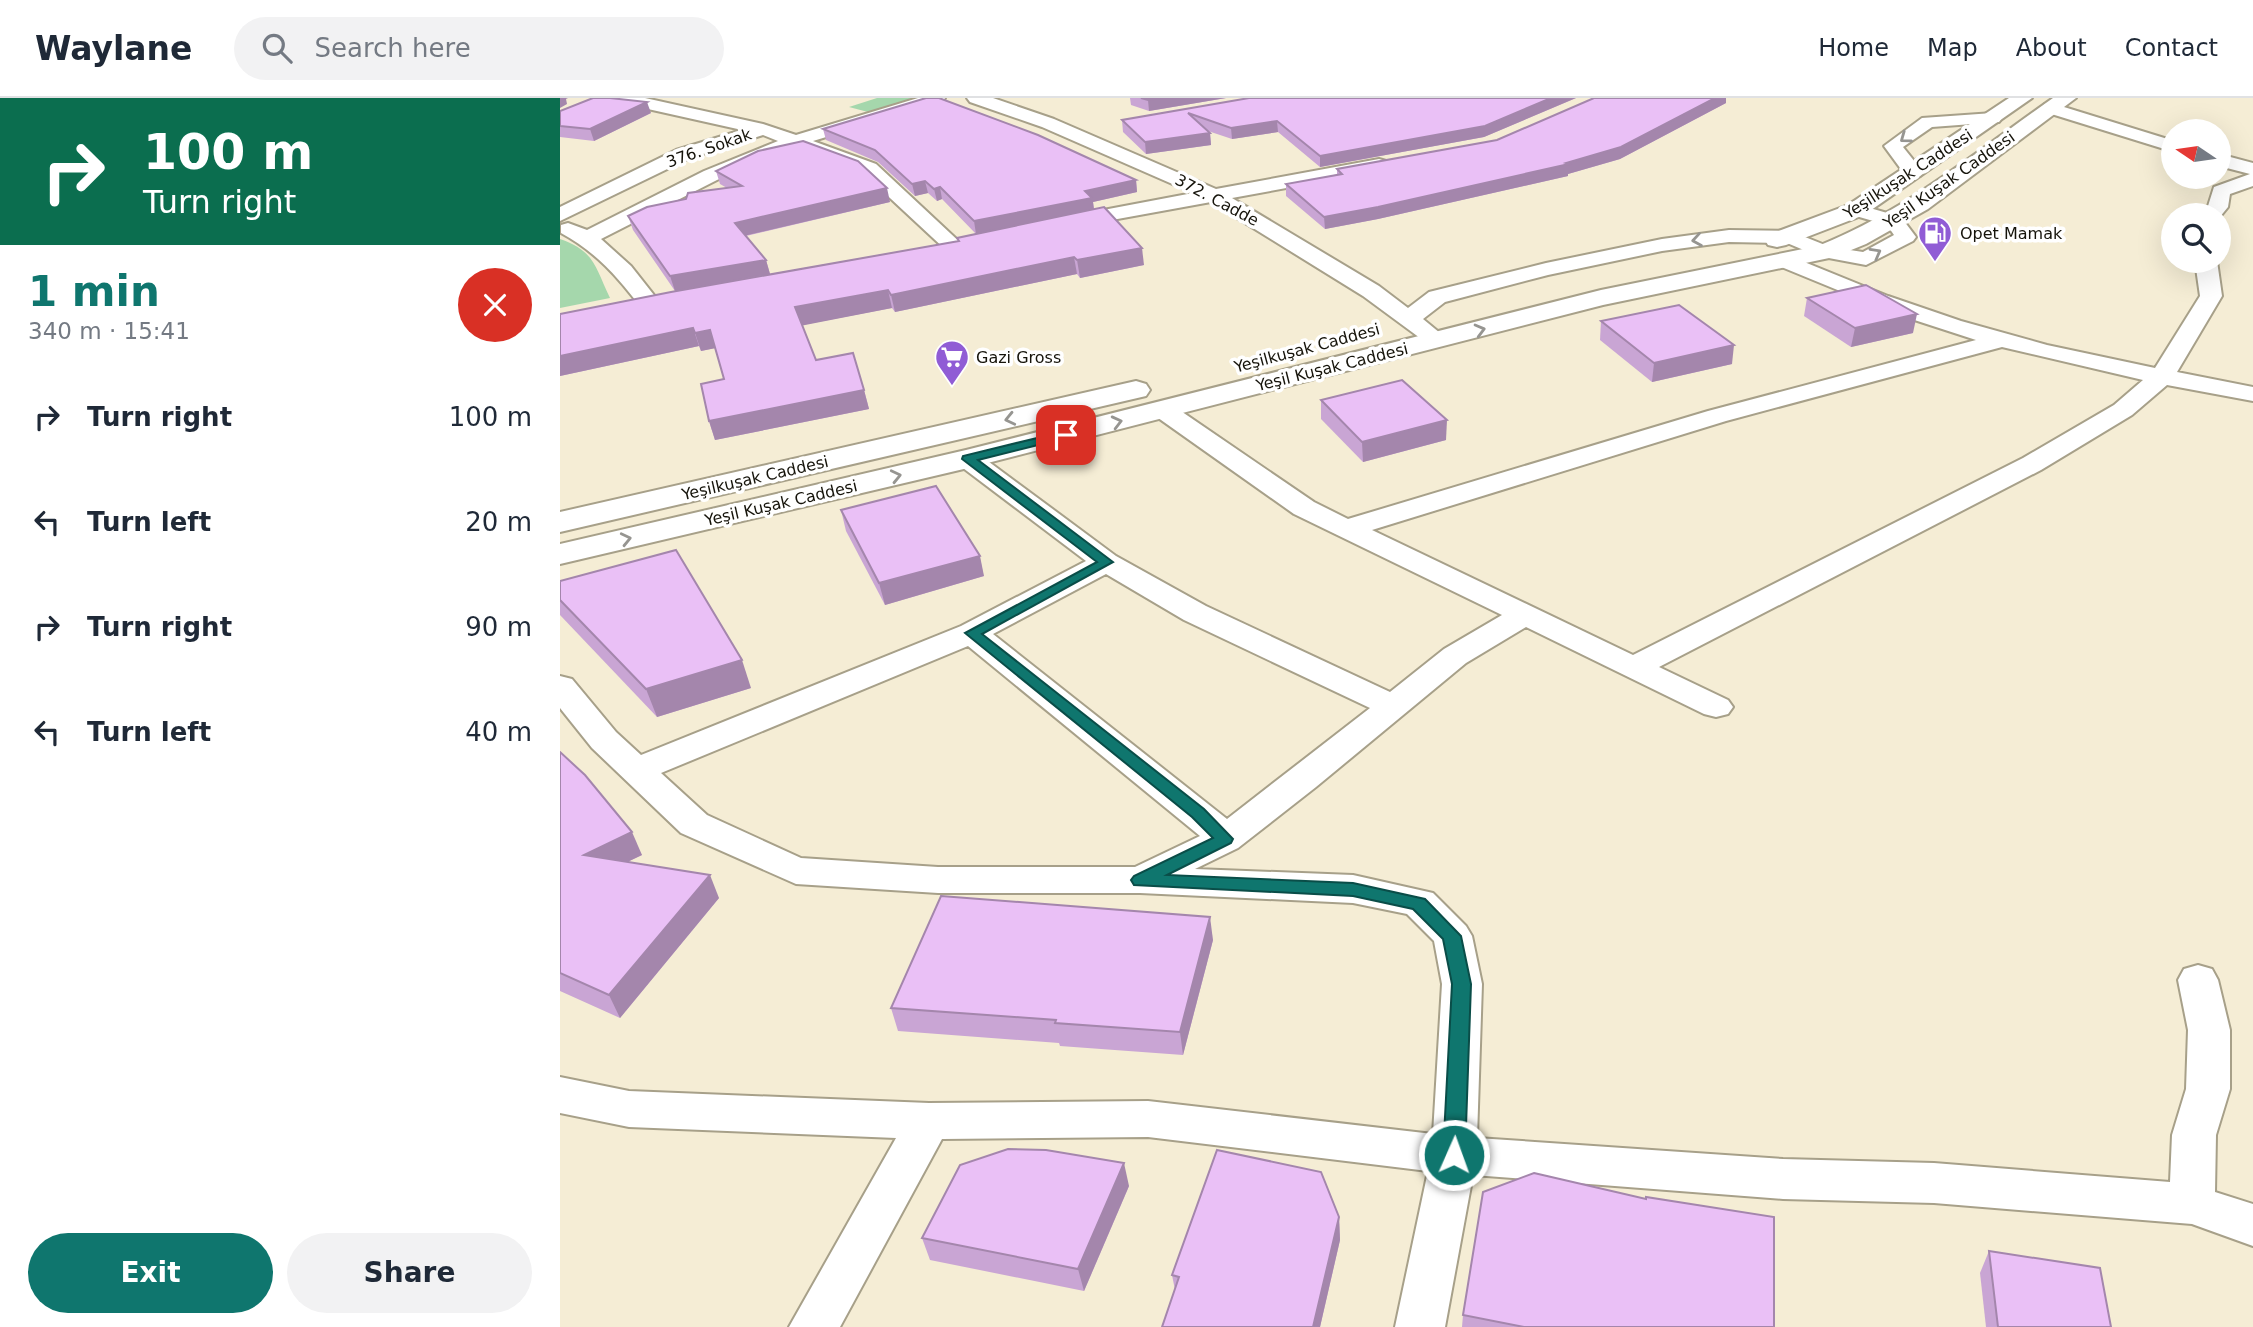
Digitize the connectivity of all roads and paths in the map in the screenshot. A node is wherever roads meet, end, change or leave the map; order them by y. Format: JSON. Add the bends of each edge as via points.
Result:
{"nodes":[{"id":1,"x":621,"y":98,"type":"edge"},
{"id":2,"x":936,"y":98,"type":"edge"},
{"id":3,"x":976,"y":98,"type":"edge"},
{"id":4,"x":2022,"y":98,"type":"edge"},
{"id":5,"x":2059,"y":103,"type":"edge"},
{"id":6,"x":788,"y":121,"type":"dead end"},
{"id":7,"x":1097,"y":128,"type":"dead end"},
{"id":8,"x":763,"y":129,"type":"junction"},
{"id":9,"x":1071,"y":133,"type":"junction"},
{"id":10,"x":795,"y":141,"type":"junction"},
{"id":11,"x":2161,"y":142,"type":"edge"},
{"id":12,"x":1398,"y":161,"type":"edge"},
{"id":13,"x":2231,"y":167,"type":"edge"},
{"id":14,"x":2252,"y":178,"type":"edge"},
{"id":15,"x":1214,"y":195,"type":"junction"},
{"id":16,"x":2219,"y":203,"type":"edge"},
{"id":17,"x":1856,"y":210,"type":"junction"},
{"id":18,"x":560,"y":215,"type":"edge"},
{"id":19,"x":1894,"y":221,"type":"junction"},
{"id":20,"x":560,"y":225,"type":"edge"},
{"id":21,"x":1045,"y":227,"type":"edge"},
{"id":22,"x":586,"y":239,"type":"junction"},
{"id":23,"x":980,"y":241,"type":"edge"},
{"id":24,"x":954,"y":247,"type":"junction"},
{"id":25,"x":1789,"y":249,"type":"junction"},
{"id":26,"x":928,"y":253,"type":"edge"},
{"id":27,"x":2208,"y":273,"type":"edge"},
{"id":28,"x":677,"y":300,"type":"edge"},
{"id":29,"x":650,"y":304,"type":"junction"},
{"id":30,"x":623,"y":309,"type":"edge"},
{"id":31,"x":1409,"y":321,"type":"junction"},
{"id":32,"x":1439,"y":340,"type":"junction"},
{"id":33,"x":2003,"y":340,"type":"junction"},
{"id":34,"x":2162,"y":377,"type":"junction"},
{"id":35,"x":2253,"y":394,"type":"edge"},
{"id":36,"x":1163,"y":410,"type":"junction"},
{"id":37,"x":968,"y":459,"type":"junction"},
{"id":38,"x":560,"y":522,"type":"edge"},
{"id":39,"x":1347,"y":528,"type":"junction"},
{"id":40,"x":560,"y":554,"type":"edge"},
{"id":41,"x":1106,"y":562,"type":"junction"},
{"id":42,"x":1526,"y":614,"type":"junction"},
{"id":43,"x":972,"y":633,"type":"junction"},
{"id":44,"x":1634,"y":667,"type":"junction"},
{"id":45,"x":560,"y":686,"type":"edge"},
{"id":46,"x":1394,"y":706,"type":"junction"},
{"id":47,"x":1716,"y":707,"type":"dead end"},
{"id":48,"x":637,"y":770,"type":"junction"},
{"id":49,"x":1225,"y":839,"type":"junction"},
{"id":50,"x":1140,"y":880,"type":"junction"},
{"id":51,"x":2198,"y":979,"type":"dead end"},
{"id":52,"x":560,"y":1095,"type":"edge"},
{"id":53,"x":929,"y":1121,"type":"junction"},
{"id":54,"x":1454,"y":1155,"type":"junction"},
{"id":55,"x":2192,"y":1204,"type":"junction"},
{"id":56,"x":2253,"y":1225,"type":"edge"},
{"id":57,"x":814,"y":1327,"type":"edge"},
{"id":58,"x":1420,"y":1327,"type":"edge"}],
"edges":[{"from":1,"to":8,"type":"street"},
{"from":2,"to":10,"type":"street"},
{"from":3,"to":9,"type":"street","name":"372. Cadde"},
{"from":4,"to":17,"type":"main road","name":"Yeşilkuşak Caddesi","one_way":true},
{"from":5,"to":11,"type":"street"},
{"from":5,"to":19,"type":"main road","name":"Yeşil Kuşak Caddesi"},
{"from":6,"to":8,"type":"street","name":"376. Sokak"},
{"from":7,"to":9,"type":"street"},
{"from":8,"to":10,"type":"street"},
{"from":8,"to":18,"type":"street","name":"376. Sokak","via":[[683,153]]},
{"from":9,"to":15,"type":"street","name":"372. Cadde"},
{"from":10,"to":22,"type":"street","via":[[658,201]]},
{"from":10,"to":24,"type":"street","via":[[869,168]]},
{"from":12,"to":15,"type":"street"},
{"from":13,"to":14,"type":"street"},
{"from":14,"to":16,"type":"street","via":[[2221,191]]},
{"from":15,"to":21,"type":"street"},
{"from":15,"to":31,"type":"street","name":"372. Cadde","via":[[1371,291]]},
{"from":17,"to":19,"type":"street"},
{"from":17,"to":25,"type":"main road","name":"Yeşilkuşak Caddesi"},
{"from":25,"to":19,"type":"main road","name":"Yeşil Kuşak Caddesi","one_way":true,"via":[[1825,252]]},
{"from":20,"to":22,"type":"street"},
{"from":22,"to":29,"type":"street","via":[[628,273]]},
{"from":23,"to":24,"type":"street"},
{"from":24,"to":26,"type":"street"},
{"from":25,"to":31,"type":"main road","name":"Yeşilkuşak Caddesi","one_way":true},
{"from":32,"to":25,"type":"main road","name":"Yeşil Kuşak Caddesi","one_way":true},
{"from":25,"to":33,"type":"street","via":[[1869,297]]},
{"from":27,"to":34,"type":"street","via":[[2211,296]]},
{"from":28,"to":29,"type":"street"},
{"from":29,"to":30,"type":"street"},
{"from":31,"to":32,"type":"street","name":"372. Cadde"},
{"from":31,"to":38,"type":"main road","name":"Yeşilkuşak Caddesi","one_way":true,"via":[[1196,376]]},
{"from":32,"to":36,"type":"main road","name":"Yeşil Kuşak Caddesi"},
{"from":33,"to":34,"type":"street"},
{"from":33,"to":39,"type":"street","via":[[1717,416]]},
{"from":34,"to":35,"type":"street"},
{"from":34,"to":44,"type":"street","via":[[2123,410],[2032,464]]},
{"from":37,"to":36,"type":"main road","name":"Yeşil Kuşak Caddesi","one_way":true},
{"from":36,"to":39,"type":"street","via":[[1304,508]]},
{"from":40,"to":37,"type":"main road","name":"Yeşil Kuşak Caddesi","one_way":true},
{"from":37,"to":41,"type":"street"},
{"from":39,"to":42,"type":"street"},
{"from":41,"to":43,"type":"street"},
{"from":41,"to":46,"type":"street","via":[[1195,613]]},
{"from":42,"to":44,"type":"street"},
{"from":42,"to":46,"type":"street","via":[[1455,656]]},
{"from":43,"to":48,"type":"street"},
{"from":43,"to":49,"type":"street"},
{"from":44,"to":47,"type":"street"},
{"from":45,"to":48,"type":"street","via":[[604,740]]},
{"from":46,"to":49,"type":"street"},
{"from":48,"to":50,"type":"street","via":[[694,824],[796,871],[938,880]]},
{"from":49,"to":50,"type":"street"},
{"from":50,"to":54,"type":"street","via":[[1353,889],[1419,903],[1452,936],[1462,984]]},
{"from":51,"to":55,"type":"street","via":[[2209,1030],[2208,1089],[2194,1135]]},
{"from":52,"to":53,"type":"street","via":[[629,1109]]},
{"from":53,"to":54,"type":"street","via":[[1148,1119]]},
{"from":53,"to":57,"type":"street"},
{"from":54,"to":55,"type":"street","via":[[1783,1179],[1934,1183]]},
{"from":54,"to":58,"type":"street"},
{"from":55,"to":56,"type":"street"}]}
